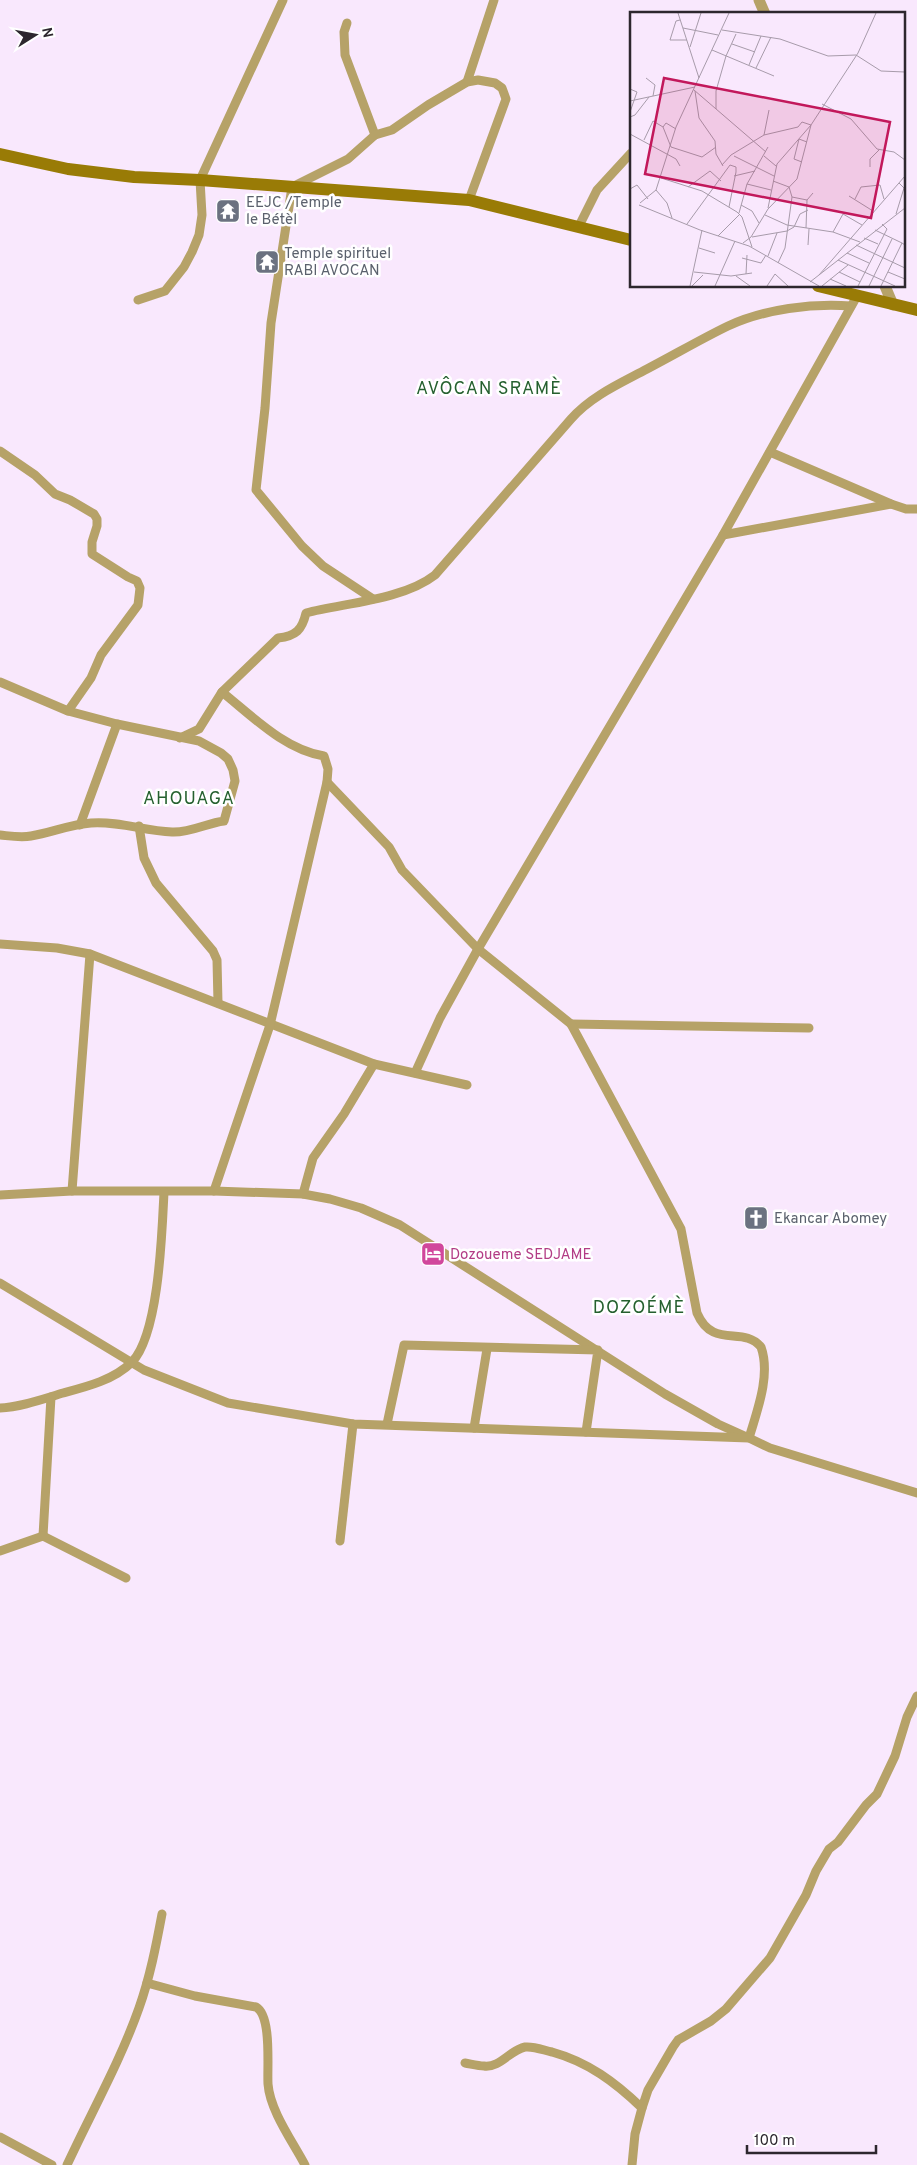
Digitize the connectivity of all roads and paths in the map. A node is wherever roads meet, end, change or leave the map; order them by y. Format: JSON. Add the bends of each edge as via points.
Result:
{"nodes":[{"id":1,"x":283,"y":0,"type":"edge"},
{"id":2,"x":494,"y":0,"type":"edge"},
{"id":3,"x":759,"y":0,"type":"edge"},
{"id":4,"x":765,"y":12,"type":"edge"},
{"id":5,"x":347,"y":23,"type":"dead end"},
{"id":6,"x":467,"y":82,"type":"junction"},
{"id":7,"x":375,"y":135,"type":"junction"},
{"id":8,"x":0,"y":154,"type":"edge"},
{"id":9,"x":630,"y":154,"type":"edge"},
{"id":10,"x":200,"y":180,"type":"junction"},
{"id":11,"x":292,"y":187,"type":"junction"},
{"id":12,"x":469,"y":200,"type":"junction"},
{"id":13,"x":579,"y":226,"type":"junction"},
{"id":14,"x":630,"y":240,"type":"edge"},
{"id":15,"x":823,"y":288,"type":"edge"},
{"id":16,"x":886,"y":288,"type":"edge"},
{"id":17,"x":138,"y":300,"type":"dead end"},
{"id":18,"x":854,"y":301,"type":"junction"},
{"id":19,"x":893,"y":305,"type":"junction"},
{"id":20,"x":917,"y":310,"type":"edge"},
{"id":21,"x":0,"y":451,"type":"edge"},
{"id":22,"x":770,"y":452,"type":"junction"},
{"id":23,"x":891,"y":504,"type":"junction"},
{"id":24,"x":917,"y":509,"type":"edge"},
{"id":25,"x":723,"y":534,"type":"junction"},
{"id":26,"x":373,"y":599,"type":"junction"},
{"id":27,"x":0,"y":682,"type":"edge"},
{"id":28,"x":222,"y":692,"type":"junction"},
{"id":29,"x":68,"y":711,"type":"junction"},
{"id":30,"x":118,"y":724,"type":"junction"},
{"id":31,"x":180,"y":738,"type":"junction"},
{"id":32,"x":328,"y":782,"type":"junction"},
{"id":33,"x":80,"y":825,"type":"junction"},
{"id":34,"x":139,"y":826,"type":"junction"},
{"id":35,"x":0,"y":835,"type":"edge"},
{"id":36,"x":0,"y":944,"type":"edge"},
{"id":37,"x":478,"y":949,"type":"junction"},
{"id":38,"x":90,"y":954,"type":"junction"},
{"id":39,"x":218,"y":1003,"type":"junction"},
{"id":40,"x":270,"y":1024,"type":"junction"},
{"id":41,"x":571,"y":1024,"type":"junction"},
{"id":42,"x":809,"y":1028,"type":"dead end"},
{"id":43,"x":374,"y":1064,"type":"junction"},
{"id":44,"x":415,"y":1073,"type":"junction"},
{"id":45,"x":466,"y":1085,"type":"dead end"},
{"id":46,"x":72,"y":1191,"type":"junction"},
{"id":47,"x":214,"y":1191,"type":"junction"},
{"id":48,"x":164,"y":1192,"type":"junction"},
{"id":49,"x":303,"y":1194,"type":"junction"},
{"id":50,"x":0,"y":1195,"type":"edge"},
{"id":51,"x":0,"y":1283,"type":"edge"},
{"id":52,"x":487,"y":1349,"type":"junction"},
{"id":53,"x":598,"y":1350,"type":"junction"},
{"id":54,"x":131,"y":1363,"type":"junction"},
{"id":55,"x":51,"y":1397,"type":"junction"},
{"id":56,"x":0,"y":1408,"type":"edge"},
{"id":57,"x":353,"y":1424,"type":"junction"},
{"id":58,"x":387,"y":1424,"type":"junction"},
{"id":59,"x":474,"y":1428,"type":"junction"},
{"id":60,"x":586,"y":1432,"type":"junction"},
{"id":61,"x":749,"y":1438,"type":"junction"},
{"id":62,"x":917,"y":1493,"type":"edge"},
{"id":63,"x":44,"y":1536,"type":"junction"},
{"id":64,"x":340,"y":1541,"type":"dead end"},
{"id":65,"x":0,"y":1551,"type":"edge"},
{"id":66,"x":126,"y":1578,"type":"dead end"},
{"id":67,"x":917,"y":1696,"type":"edge"},
{"id":68,"x":162,"y":1914,"type":"dead end"},
{"id":69,"x":147,"y":1983,"type":"junction"},
{"id":70,"x":465,"y":2063,"type":"dead end"},
{"id":71,"x":642,"y":2108,"type":"junction"},
{"id":72,"x":0,"y":2137,"type":"edge"},
{"id":73,"x":52,"y":2165,"type":"edge"},
{"id":74,"x":67,"y":2165,"type":"edge"},
{"id":75,"x":305,"y":2165,"type":"edge"},
{"id":76,"x":632,"y":2165,"type":"edge"}],
"edges":[{"from":1,"to":10,"type":"street"},
{"from":2,"to":6,"type":"street"},
{"from":3,"to":4,"type":"street"},
{"from":5,"to":7,"type":"street","via":[[345,55]]},
{"from":6,"to":7,"type":"street","via":[[392,130]]},
{"from":6,"to":12,"type":"street","via":[[495,83],[502,88],[506,100]]},
{"from":7,"to":11,"type":"street","via":[[348,159]]},
{"from":8,"to":10,"type":"main road","via":[[68,169]]},
{"from":9,"to":13,"type":"street","via":[[596,190]]},
{"from":10,"to":11,"type":"main road"},
{"from":10,"to":17,"type":"street","via":[[202,216],[192,252],[165,291]]},
{"from":11,"to":12,"type":"main road"},
{"from":11,"to":26,"type":"street","via":[[272,323],[256,490],[302,546]]},
{"from":12,"to":13,"type":"main road"},
{"from":13,"to":14,"type":"main road"},
{"from":15,"to":18,"type":"main road"},
{"from":16,"to":19,"type":"street"},
{"from":18,"to":19,"type":"main road"},
{"from":18,"to":22,"type":"street"},
{"from":18,"to":26,"type":"street","via":[[750,318],[606,391],[574,414],[434,575],[416,587]]},
{"from":19,"to":20,"type":"main road"},
{"from":21,"to":29,"type":"street","via":[[40,479],[55,494],[94,514],[98,526],[92,542],[92,554],[137,581],[140,588],[138,605],[105,649],[91,678]]},
{"from":22,"to":23,"type":"street"},
{"from":22,"to":25,"type":"street"},
{"from":23,"to":24,"type":"street"},
{"from":23,"to":25,"type":"street"},
{"from":25,"to":37,"type":"street"},
{"from":26,"to":28,"type":"street","via":[[306,613],[303,626],[290,637],[278,638]]},
{"from":27,"to":29,"type":"street"},
{"from":28,"to":31,"type":"street","via":[[199,729]]},
{"from":28,"to":32,"type":"street","via":[[283,739],[312,754],[324,756]]},
{"from":29,"to":30,"type":"street"},
{"from":30,"to":31,"type":"street"},
{"from":30,"to":33,"type":"street"},
{"from":31,"to":34,"type":"street","via":[[199,741],[228,759],[235,781],[224,821],[182,832]]},
{"from":32,"to":37,"type":"street","via":[[389,847],[402,870]]},
{"from":32,"to":40,"type":"street"},
{"from":33,"to":34,"type":"street","via":[[105,822]]},
{"from":33,"to":35,"type":"street","via":[[31,836]]},
{"from":34,"to":39,"type":"street","via":[[144,858],[156,883],[213,951],[217,960]]},
{"from":36,"to":38,"type":"street"},
{"from":37,"to":41,"type":"street"},
{"from":37,"to":44,"type":"street","via":[[440,1018]]},
{"from":38,"to":39,"type":"street"},
{"from":38,"to":46,"type":"street"},
{"from":39,"to":40,"type":"street"},
{"from":40,"to":43,"type":"street"},
{"from":40,"to":47,"type":"street"},
{"from":41,"to":42,"type":"street"},
{"from":41,"to":61,"type":"street","via":[[681,1229],[701,1322],[715,1334],[751,1340],[762,1347],[762,1389]]},
{"from":43,"to":44,"type":"street"},
{"from":43,"to":49,"type":"street","via":[[313,1158]]},
{"from":44,"to":45,"type":"street"},
{"from":46,"to":48,"type":"street"},
{"from":46,"to":50,"type":"street"},
{"from":47,"to":48,"type":"street"},
{"from":47,"to":49,"type":"street"},
{"from":48,"to":54,"type":"street","via":[[154,1297],[141,1351]]},
{"from":49,"to":53,"type":"street","via":[[361,1208],[400,1225]]},
{"from":51,"to":54,"type":"street"},
{"from":52,"to":53,"type":"street"},
{"from":52,"to":58,"type":"street","via":[[404,1345]]},
{"from":52,"to":59,"type":"street"},
{"from":53,"to":60,"type":"street"},
{"from":53,"to":61,"type":"street","via":[[665,1394]]},
{"from":54,"to":55,"type":"street","via":[[101,1381]]},
{"from":54,"to":57,"type":"street","via":[[228,1403]]},
{"from":55,"to":56,"type":"street"},
{"from":55,"to":63,"type":"street"},
{"from":57,"to":58,"type":"street"},
{"from":57,"to":64,"type":"street"},
{"from":58,"to":59,"type":"street"},
{"from":59,"to":60,"type":"street"},
{"from":60,"to":61,"type":"street"},
{"from":61,"to":62,"type":"street","via":[[770,1448]]},
{"from":63,"to":65,"type":"street"},
{"from":63,"to":66,"type":"street"},
{"from":67,"to":71,"type":"street","via":[[877,1794],[829,1849],[770,1958],[726,2009],[678,2040],[648,2090]]},
{"from":68,"to":69,"type":"street"},
{"from":69,"to":74,"type":"street","via":[[128,2035]]},
{"from":69,"to":75,"type":"street","via":[[262,2011],[270,2094]]},
{"from":70,"to":71,"type":"street","via":[[491,2066],[525,2047],[541,2049],[594,2068]]},
{"from":71,"to":76,"type":"street"},
{"from":72,"to":73,"type":"street"}]}
